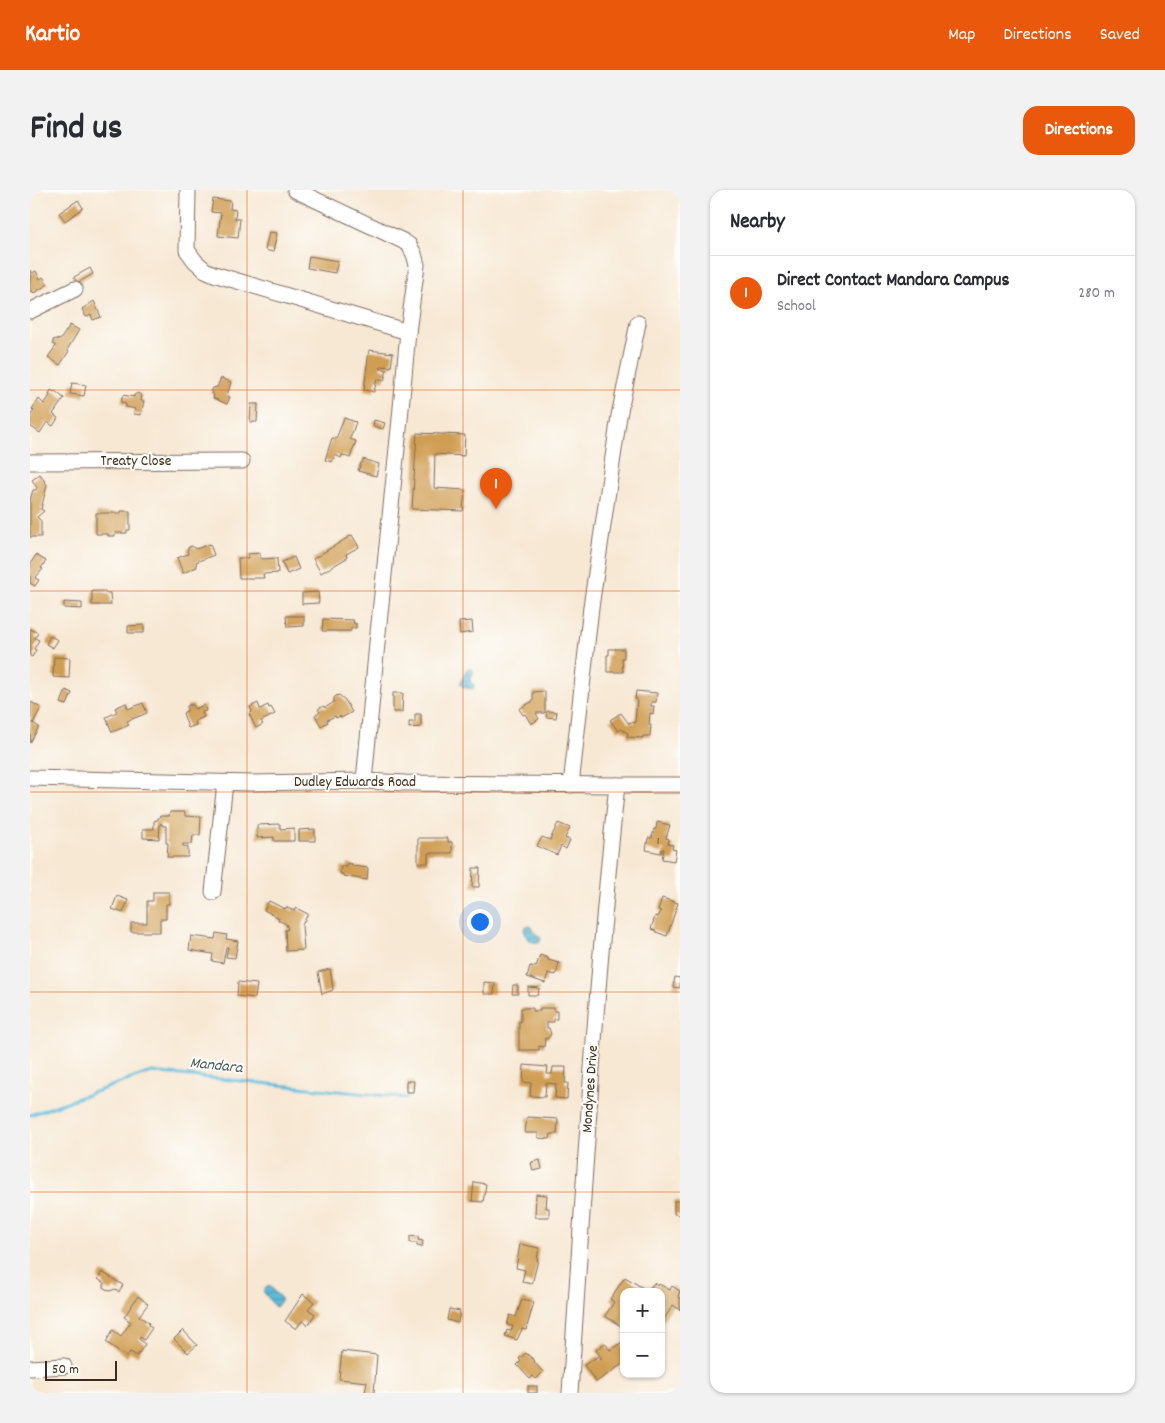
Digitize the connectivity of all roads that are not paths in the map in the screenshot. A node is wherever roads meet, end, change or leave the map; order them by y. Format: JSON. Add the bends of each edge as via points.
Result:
{"nodes":[{"id":1,"x":188,"y":190,"type":"edge"},
{"id":2,"x":295,"y":190,"type":"edge"},
{"id":3,"x":75,"y":289,"type":"dead end"},
{"id":4,"x":30,"y":311,"type":"edge"},
{"id":5,"x":638,"y":323,"type":"dead end"},
{"id":6,"x":408,"y":332,"type":"junction"},
{"id":7,"x":242,"y":461,"type":"dead end"},
{"id":8,"x":30,"y":462,"type":"edge"},
{"id":9,"x":30,"y":778,"type":"edge"},
{"id":10,"x":364,"y":781,"type":"junction"},
{"id":11,"x":225,"y":783,"type":"junction"},
{"id":12,"x":571,"y":785,"type":"junction"},
{"id":13,"x":680,"y":785,"type":"edge"},
{"id":14,"x":617,"y":786,"type":"junction"},
{"id":15,"x":213,"y":892,"type":"dead end"},
{"id":16,"x":64,"y":1366,"type":"dead end"},
{"id":17,"x":30,"y":1368,"type":"edge"},
{"id":18,"x":570,"y":1393,"type":"edge"}],
"edges":[{"from":1,"to":6,"type":"street","via":[[187,250],[205,270]]},
{"from":2,"to":6,"type":"street","via":[[409,245],[417,265]]},
{"from":3,"to":4,"type":"street"},
{"from":5,"to":12,"type":"street","via":[[619,416],[591,607]]},
{"from":6,"to":10,"type":"street"},
{"from":7,"to":8,"type":"street","name":"Treaty Close"},
{"from":9,"to":11,"type":"street","name":"Dudley Edwards Road"},
{"from":10,"to":11,"type":"street","name":"Dudley Edwards Road"},
{"from":10,"to":12,"type":"street","name":"Dudley Edwards Road"},
{"from":11,"to":15,"type":"street"},
{"from":12,"to":14,"type":"street","name":"Dudley Edwards Road"},
{"from":13,"to":14,"type":"street","name":"Dudley Edwards Road"},
{"from":14,"to":18,"type":"street","name":"Mondynes Drive"},
{"from":16,"to":17,"type":"street"}]}
